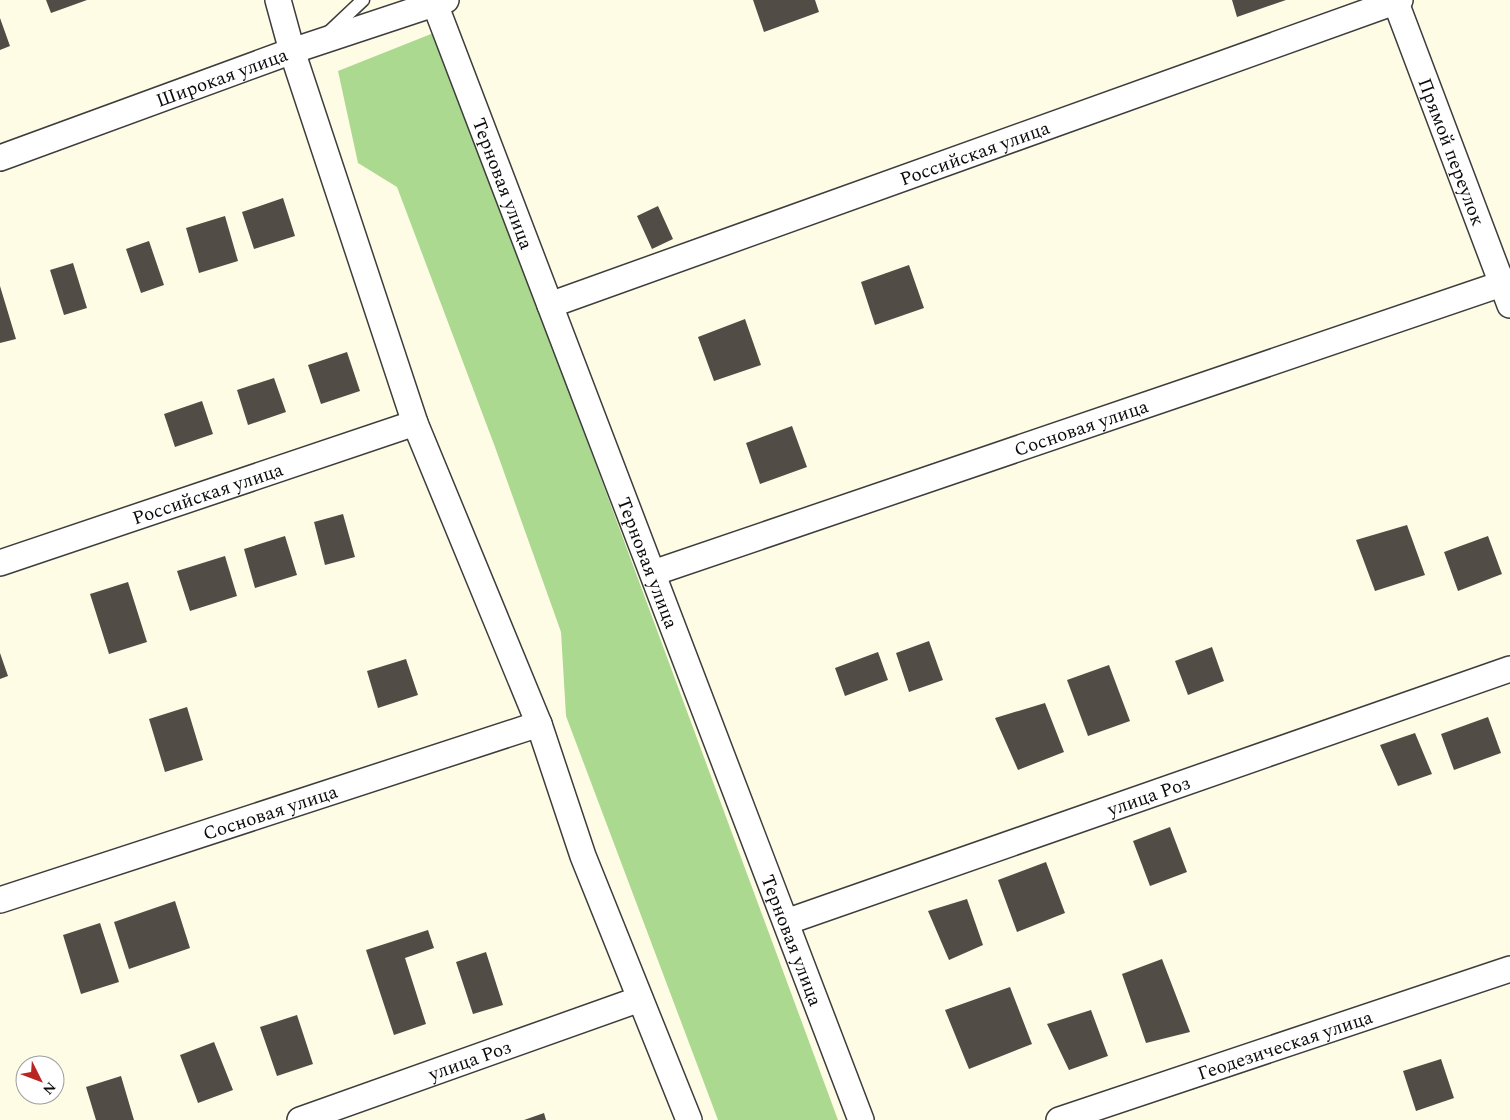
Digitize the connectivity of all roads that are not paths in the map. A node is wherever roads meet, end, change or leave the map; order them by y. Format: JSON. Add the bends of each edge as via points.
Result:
{"nodes":[{"id":1,"x":278,"y":0,"type":"edge"},
{"id":2,"x":362,"y":0,"type":"edge"},
{"id":3,"x":1397,"y":1,"type":"edge"},
{"id":4,"x":440,"y":2,"type":"edge"},
{"id":5,"x":319,"y":42,"type":"junction"},
{"id":6,"x":292,"y":51,"type":"junction"},
{"id":7,"x":0,"y":158,"type":"edge"},
{"id":8,"x":1507,"y":290,"type":"edge"},
{"id":9,"x":550,"y":305,"type":"junction"},
{"id":10,"x":415,"y":423,"type":"junction"},
{"id":11,"x":0,"y":563,"type":"edge"},
{"id":12,"x":652,"y":573,"type":"junction"},
{"id":13,"x":1510,"y":669,"type":"edge"},
{"id":14,"x":539,"y":724,"type":"junction"},
{"id":15,"x":0,"y":900,"type":"edge"},
{"id":16,"x":786,"y":922,"type":"junction"},
{"id":17,"x":1510,"y":969,"type":"edge"},
{"id":18,"x":640,"y":999,"type":"junction"},
{"id":19,"x":300,"y":1120,"type":"edge"},
{"id":20,"x":689,"y":1120,"type":"edge"},
{"id":21,"x":861,"y":1120,"type":"edge"},
{"id":22,"x":1059,"y":1120,"type":"edge"}],
"edges":[{"from":1,"to":6,"type":"street"},
{"from":2,"to":5,"type":"lane"},
{"from":3,"to":8,"type":"street","name":"Прямой переулок"},
{"from":3,"to":9,"type":"street","name":"Российская улица"},
{"from":4,"to":5,"type":"street","name":"Широкая улица"},
{"from":4,"to":9,"type":"street","name":"Терновая улица"},
{"from":5,"to":6,"type":"street","name":"Широкая улица"},
{"from":6,"to":7,"type":"street","name":"Широкая улица"},
{"from":6,"to":10,"type":"street"},
{"from":8,"to":12,"type":"street","name":"Сосновая улица"},
{"from":9,"to":12,"type":"street","name":"Терновая улица"},
{"from":10,"to":11,"type":"street","name":"Российская улица"},
{"from":10,"to":14,"type":"street"},
{"from":12,"to":16,"type":"street","name":"Терновая улица"},
{"from":13,"to":16,"type":"street","name":"улица Роз"},
{"from":14,"to":15,"type":"street","name":"Сосновая улица"},
{"from":14,"to":18,"type":"street","via":[[583,856]]},
{"from":16,"to":21,"type":"street","name":"Терновая улица"},
{"from":17,"to":22,"type":"street","name":"Геодезическая улица"},
{"from":18,"to":19,"type":"street","name":"улица Роз"},
{"from":18,"to":20,"type":"street"}]}
